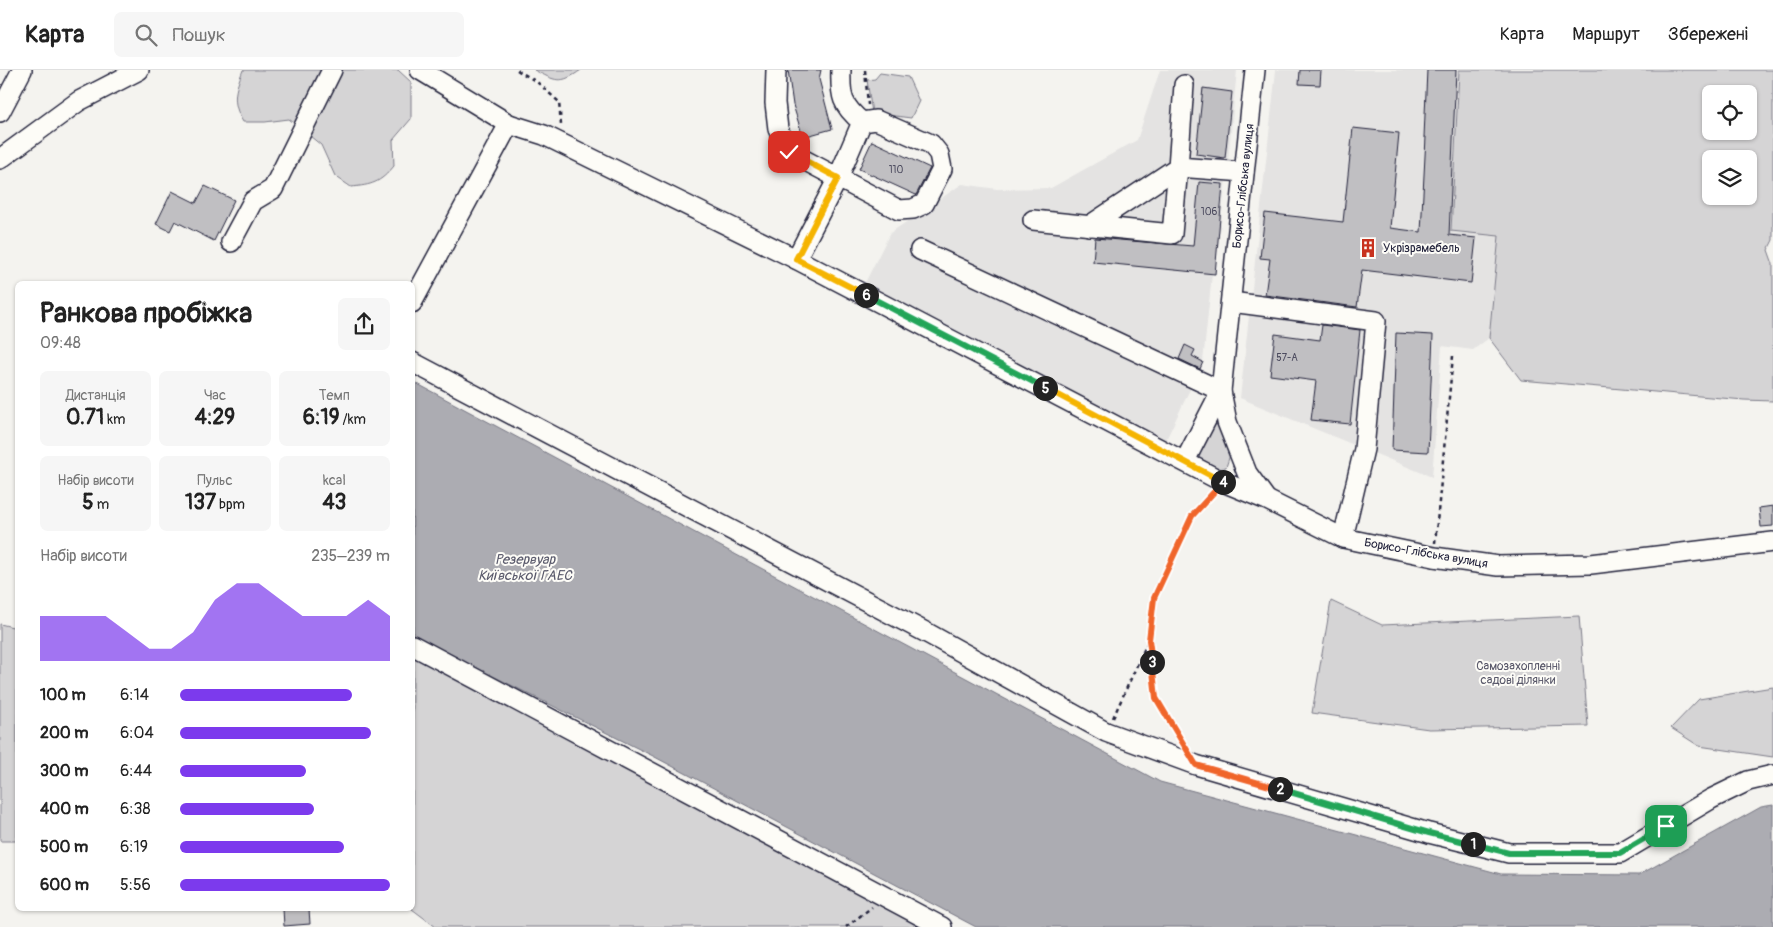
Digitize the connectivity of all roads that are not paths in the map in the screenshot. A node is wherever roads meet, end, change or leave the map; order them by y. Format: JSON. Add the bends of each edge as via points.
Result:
{"nodes":[{"id":1,"x":22,"y":70,"type":"edge"},
{"id":2,"x":139,"y":70,"type":"edge"},
{"id":3,"x":332,"y":70,"type":"edge"},
{"id":4,"x":420,"y":70,"type":"edge"},
{"id":5,"x":776,"y":70,"type":"edge"},
{"id":6,"x":842,"y":70,"type":"edge"},
{"id":7,"x":1255,"y":70,"type":"edge"},
{"id":8,"x":1184,"y":85,"type":"dead end"},
{"id":9,"x":0,"y":112,"type":"edge"},
{"id":10,"x":868,"y":121,"type":"junction"},
{"id":11,"x":509,"y":124,"type":"junction"},
{"id":12,"x":0,"y":158,"type":"edge"},
{"id":13,"x":1178,"y":168,"type":"junction"},
{"id":14,"x":1244,"y":172,"type":"junction"},
{"id":15,"x":838,"y":178,"type":"junction"},
{"id":16,"x":1033,"y":220,"type":"dead end"},
{"id":17,"x":1089,"y":226,"type":"junction"},
{"id":18,"x":231,"y":242,"type":"dead end"},
{"id":19,"x":920,"y":250,"type":"dead end"},
{"id":20,"x":796,"y":259,"type":"junction"},
{"id":21,"x":415,"y":297,"type":"edge"},
{"id":22,"x":1231,"y":302,"type":"junction"},
{"id":23,"x":415,"y":364,"type":"edge"},
{"id":24,"x":1221,"y":391,"type":"junction"},
{"id":25,"x":1185,"y":461,"type":"junction"},
{"id":26,"x":1267,"y":500,"type":"junction"},
{"id":27,"x":1343,"y":538,"type":"junction"},
{"id":28,"x":1773,"y":542,"type":"edge"},
{"id":29,"x":415,"y":647,"type":"edge"},
{"id":30,"x":1773,"y":776,"type":"edge"},
{"id":31,"x":942,"y":927,"type":"edge"}],
"edges":[{"from":1,"to":9,"type":"street"},
{"from":2,"to":12,"type":"street","via":[[79,101]]},
{"from":3,"to":18,"type":"street","via":[[273,189],[253,201]]},
{"from":4,"to":11,"type":"street"},
{"from":5,"to":15,"type":"street","via":[[778,129],[789,152]]},
{"from":6,"to":10,"type":"street","via":[[840,88],[848,111]]},
{"from":7,"to":14,"type":"street","name":"Борисо-Глібська вулиця"},
{"from":8,"to":13,"type":"street"},
{"from":10,"to":15,"type":"street"},
{"from":10,"to":15,"type":"street","via":[[931,144],[939,154],[942,169],[924,204],[899,210]]},
{"from":11,"to":20,"type":"street","via":[[544,135]]},
{"from":11,"to":21,"type":"street"},
{"from":13,"to":14,"type":"street"},
{"from":13,"to":17,"type":"street"},
{"from":13,"to":17,"type":"street","via":[[1172,234]]},
{"from":14,"to":22,"type":"street","name":"Борисо-Глібська вулиця"},
{"from":15,"to":20,"type":"street"},
{"from":16,"to":17,"type":"street"},
{"from":19,"to":24,"type":"street"},
{"from":20,"to":25,"type":"street"},
{"from":22,"to":24,"type":"street","name":"Борисо-Глібська вулиця"},
{"from":22,"to":27,"type":"street","via":[[1376,321],[1364,449]]},
{"from":23,"to":30,"type":"street","via":[[929,634],[1106,732],[1196,765],[1509,853],[1620,853],[1711,799],[1748,781]]},
{"from":24,"to":25,"type":"street","name":"Борисо-Глібська вулиця"},
{"from":24,"to":26,"type":"street","name":"Борисо-Глібська вулиця","via":[[1227,422],[1247,473]]},
{"from":25,"to":26,"type":"street","via":[[1223,482]]},
{"from":26,"to":27,"type":"street","name":"Борисо-Глібська вулиця"},
{"from":27,"to":28,"type":"street","name":"Борисо-Глібська вулиця","via":[[1498,566],[1591,564]]},
{"from":29,"to":31,"type":"street"}]}
